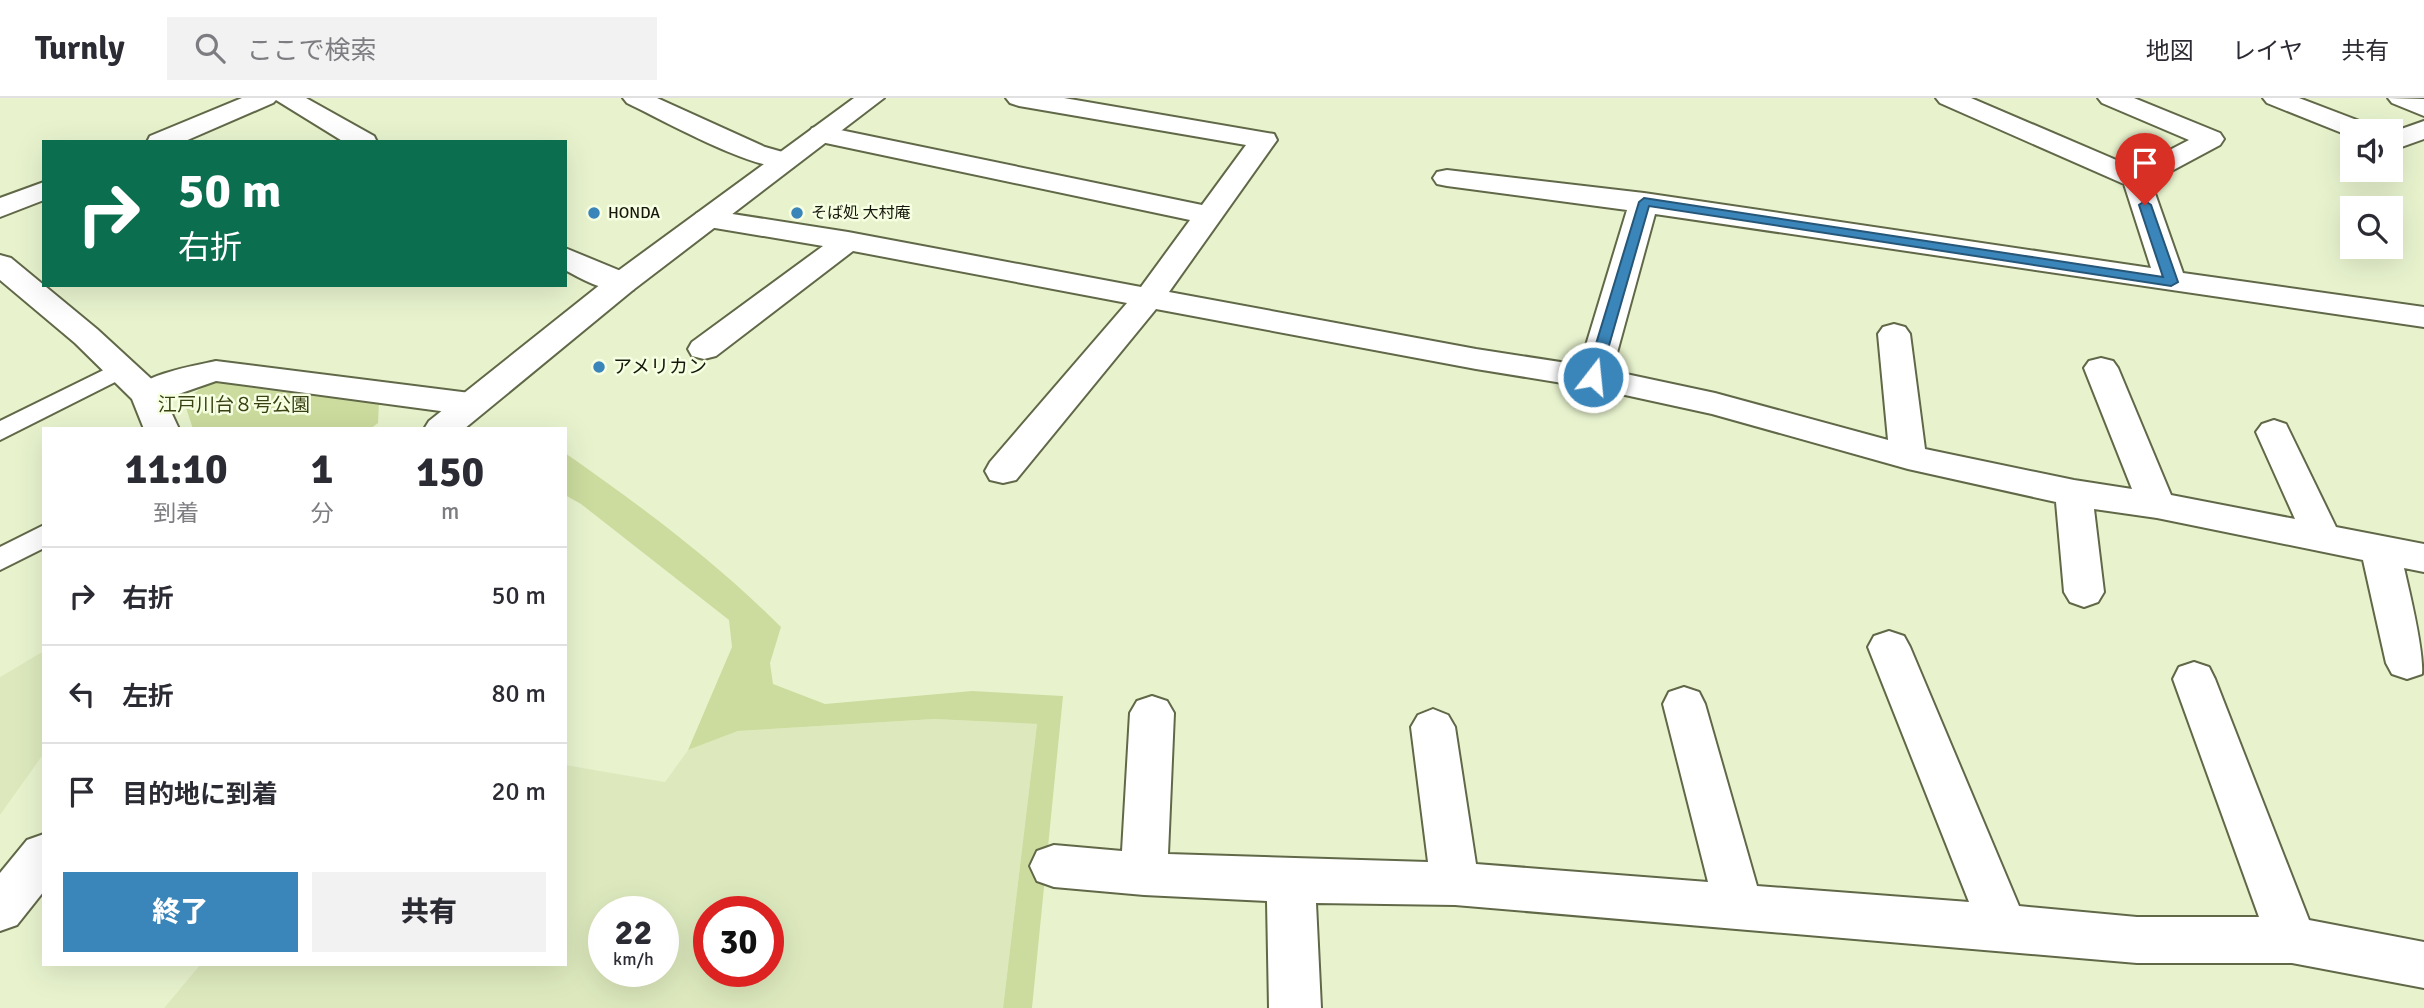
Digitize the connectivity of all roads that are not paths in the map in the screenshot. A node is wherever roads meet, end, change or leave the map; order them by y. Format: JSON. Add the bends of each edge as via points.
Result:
{"nodes":[{"id":1,"x":264,"y":98,"type":"edge"},
{"id":2,"x":287,"y":98,"type":"edge"},
{"id":3,"x":636,"y":98,"type":"edge"},
{"id":4,"x":871,"y":98,"type":"edge"},
{"id":5,"x":1018,"y":98,"type":"edge"},
{"id":6,"x":1949,"y":98,"type":"edge"},
{"id":7,"x":2111,"y":98,"type":"edge"},
{"id":8,"x":2276,"y":98,"type":"edge"},
{"id":9,"x":2401,"y":98,"type":"edge"},
{"id":10,"x":2424,"y":108,"type":"edge"},
{"id":11,"x":2340,"y":123,"type":"edge"},
{"id":12,"x":2424,"y":129,"type":"edge"},
{"id":13,"x":821,"y":134,"type":"junction"},
{"id":14,"x":2403,"y":138,"type":"edge"},
{"id":15,"x":165,"y":140,"type":"edge"},
{"id":16,"x":360,"y":140,"type":"edge"},
{"id":17,"x":783,"y":161,"type":"junction"},
{"id":18,"x":1447,"y":178,"type":"dead end"},
{"id":19,"x":2136,"y":179,"type":"junction"},
{"id":20,"x":42,"y":191,"type":"edge"},
{"id":21,"x":1644,"y":202,"type":"junction"},
{"id":22,"x":0,"y":208,"type":"edge"},
{"id":23,"x":1207,"y":215,"type":"junction"},
{"id":24,"x":707,"y":219,"type":"junction"},
{"id":25,"x":848,"y":242,"type":"junction"},
{"id":26,"x":567,"y":258,"type":"edge"},
{"id":27,"x":0,"y":264,"type":"edge"},
{"id":28,"x":622,"y":282,"type":"junction"},
{"id":29,"x":2171,"y":282,"type":"junction"},
{"id":30,"x":1150,"y":296,"type":"junction"},
{"id":31,"x":2424,"y":317,"type":"edge"},
{"id":32,"x":1894,"y":334,"type":"dead end"},
{"id":33,"x":704,"y":349,"type":"dead end"},
{"id":34,"x":2101,"y":368,"type":"dead end"},
{"id":35,"x":122,"y":369,"type":"junction"},
{"id":36,"x":1593,"y":377,"type":"junction"},
{"id":37,"x":147,"y":394,"type":"junction"},
{"id":38,"x":470,"y":404,"type":"junction"},
{"id":39,"x":161,"y":427,"type":"edge"},
{"id":40,"x":443,"y":427,"type":"edge"},
{"id":41,"x":0,"y":432,"type":"edge"},
{"id":42,"x":2274,"y":432,"type":"dead end"},
{"id":43,"x":1908,"y":457,"type":"junction"},
{"id":44,"x":1003,"y":471,"type":"dead end"},
{"id":45,"x":2074,"y":493,"type":"junction"},
{"id":46,"x":2157,"y":505,"type":"junction"},
{"id":47,"x":42,"y":536,"type":"edge"},
{"id":48,"x":2322,"y":537,"type":"junction"},
{"id":49,"x":2380,"y":550,"type":"junction"},
{"id":50,"x":2424,"y":558,"type":"edge"},
{"id":51,"x":0,"y":560,"type":"edge"},
{"id":52,"x":2084,"y":592,"type":"dead end"},
{"id":53,"x":1889,"y":647,"type":"dead end"},
{"id":54,"x":2407,"y":663,"type":"dead end"},
{"id":55,"x":2194,"y":679,"type":"dead end"},
{"id":56,"x":1684,"y":704,"type":"dead end"},
{"id":57,"x":1152,"y":713,"type":"dead end"},
{"id":58,"x":1433,"y":727,"type":"dead end"},
{"id":59,"x":42,"y":857,"type":"edge"},
{"id":60,"x":1054,"y":866,"type":"dead end"},
{"id":61,"x":1144,"y":874,"type":"junction"},
{"id":62,"x":1291,"y":881,"type":"junction"},
{"id":63,"x":1455,"y":884,"type":"junction"},
{"id":64,"x":1739,"y":908,"type":"junction"},
{"id":65,"x":0,"y":909,"type":"edge"},
{"id":66,"x":2003,"y":927,"type":"junction"},
{"id":67,"x":2292,"y":940,"type":"junction"},
{"id":68,"x":2424,"y":965,"type":"edge"},
{"id":69,"x":1296,"y":1008,"type":"edge"}],
"edges":[{"from":1,"to":15,"type":"street"},
{"from":2,"to":16,"type":"street"},
{"from":3,"to":17,"type":"street","via":[[755,153]]},
{"from":4,"to":13,"type":"street"},
{"from":5,"to":23,"type":"street","via":[[1264,140]]},
{"from":6,"to":19,"type":"street"},
{"from":7,"to":19,"type":"street","via":[[2211,139]]},
{"from":8,"to":11,"type":"street"},
{"from":9,"to":10,"type":"street"},
{"from":12,"to":14,"type":"street"},
{"from":13,"to":17,"type":"street"},
{"from":13,"to":23,"type":"street"},
{"from":17,"to":24,"type":"street"},
{"from":18,"to":21,"type":"street"},
{"from":19,"to":29,"type":"street"},
{"from":20,"to":22,"type":"street"},
{"from":21,"to":29,"type":"street"},
{"from":21,"to":36,"type":"street"},
{"from":23,"to":30,"type":"street"},
{"from":24,"to":25,"type":"street"},
{"from":24,"to":28,"type":"street"},
{"from":25,"to":30,"type":"street"},
{"from":25,"to":33,"type":"street"},
{"from":26,"to":28,"type":"street"},
{"from":27,"to":35,"type":"street"},
{"from":28,"to":38,"type":"street"},
{"from":29,"to":31,"type":"street"},
{"from":30,"to":36,"type":"street"},
{"from":30,"to":44,"type":"street"},
{"from":32,"to":43,"type":"street"},
{"from":34,"to":46,"type":"street"},
{"from":35,"to":37,"type":"street"},
{"from":35,"to":41,"type":"lane"},
{"from":36,"to":43,"type":"street","via":[[1715,404]]},
{"from":37,"to":38,"type":"street","via":[[216,371]]},
{"from":37,"to":39,"type":"street"},
{"from":38,"to":40,"type":"street"},
{"from":42,"to":48,"type":"street"},
{"from":43,"to":45,"type":"street"},
{"from":45,"to":46,"type":"street"},
{"from":45,"to":52,"type":"street"},
{"from":46,"to":48,"type":"street"},
{"from":47,"to":51,"type":"lane"},
{"from":48,"to":49,"type":"street"},
{"from":49,"to":50,"type":"street"},
{"from":49,"to":54,"type":"street"},
{"from":53,"to":66,"type":"street"},
{"from":55,"to":67,"type":"street"},
{"from":56,"to":64,"type":"street"},
{"from":57,"to":61,"type":"street"},
{"from":58,"to":63,"type":"street"},
{"from":59,"to":65,"type":"street"},
{"from":60,"to":61,"type":"street"},
{"from":61,"to":62,"type":"street"},
{"from":62,"to":63,"type":"street"},
{"from":62,"to":69,"type":"street"},
{"from":63,"to":64,"type":"street"},
{"from":64,"to":66,"type":"street"},
{"from":66,"to":67,"type":"street","via":[[2137,940]]},
{"from":67,"to":68,"type":"street"}]}
